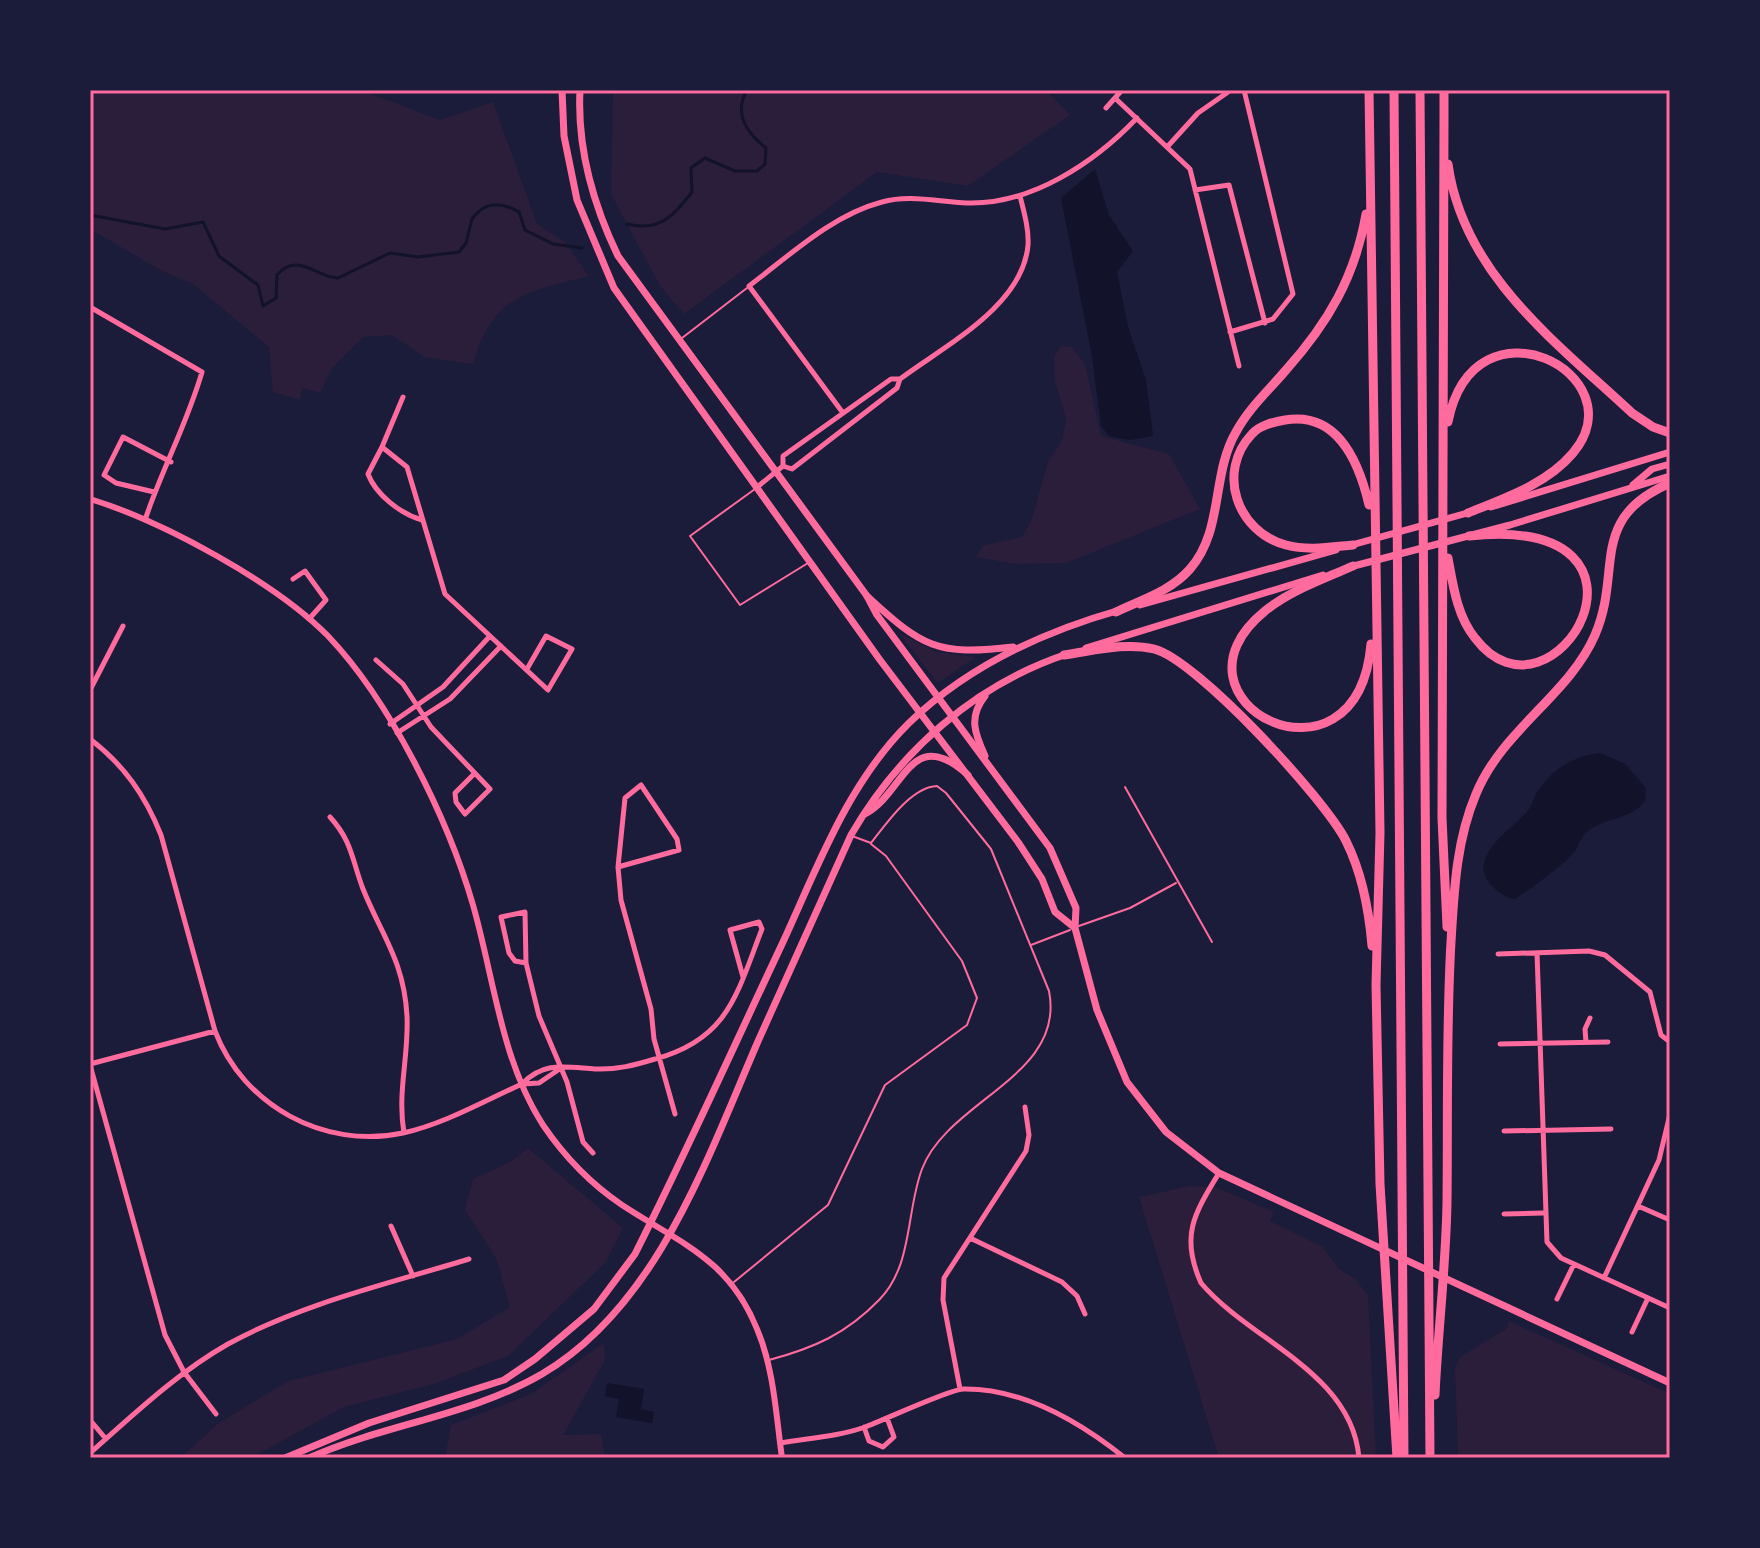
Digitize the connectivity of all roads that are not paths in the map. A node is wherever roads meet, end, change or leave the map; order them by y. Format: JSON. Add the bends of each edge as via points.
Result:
{"nodes":[{"id":1,"x":562,"y":90,"type":"edge"},
{"id":2,"x":580,"y":90,"type":"edge"},
{"id":3,"x":1122,"y":90,"type":"edge"},
{"id":4,"x":1231,"y":90,"type":"edge"},
{"id":5,"x":1244,"y":90,"type":"edge"},
{"id":6,"x":1369,"y":90,"type":"edge"},
{"id":7,"x":1394,"y":90,"type":"edge"},
{"id":8,"x":1420,"y":90,"type":"edge"},
{"id":9,"x":1444,"y":90,"type":"edge"},
{"id":10,"x":1115,"y":98,"type":"junction"},
{"id":11,"x":1106,"y":108,"type":"dead end"},
{"id":12,"x":1137,"y":118,"type":"junction"},
{"id":13,"x":1444,"y":119,"type":"junction"},
{"id":14,"x":1168,"y":146,"type":"junction"},
{"id":15,"x":1370,"y":183,"type":"junction"},
{"id":16,"x":1195,"y":190,"type":"junction"},
{"id":17,"x":1020,"y":196,"type":"junction"},
{"id":18,"x":749,"y":286,"type":"junction"},
{"id":19,"x":90,"y":307,"type":"edge"},
{"id":20,"x":1265,"y":323,"type":"junction"},
{"id":21,"x":1230,"y":332,"type":"junction"},
{"id":22,"x":679,"y":341,"type":"junction"},
{"id":23,"x":1239,"y":366,"type":"dead end"},
{"id":24,"x":900,"y":379,"type":"junction"},
{"id":25,"x":403,"y":397,"type":"dead end"},
{"id":26,"x":843,"y":413,"type":"junction"},
{"id":27,"x":1670,"y":433,"type":"edge"},
{"id":28,"x":382,"y":447,"type":"junction"},
{"id":29,"x":1670,"y":452,"type":"edge"},
{"id":30,"x":1444,"y":458,"type":"junction"},
{"id":31,"x":171,"y":462,"type":"junction"},
{"id":32,"x":1670,"y":464,"type":"edge"},
{"id":33,"x":779,"y":469,"type":"junction"},
{"id":34,"x":1670,"y":476,"type":"edge"},
{"id":35,"x":1670,"y":483,"type":"edge"},
{"id":36,"x":756,"y":488,"type":"junction"},
{"id":37,"x":1628,"y":489,"type":"junction"},
{"id":38,"x":154,"y":492,"type":"junction"},
{"id":39,"x":90,"y":499,"type":"edge"},
{"id":40,"x":1468,"y":513,"type":"junction"},
{"id":41,"x":145,"y":520,"type":"junction"},
{"id":42,"x":423,"y":520,"type":"junction"},
{"id":43,"x":1374,"y":525,"type":"junction"},
{"id":44,"x":1469,"y":536,"type":"junction"},
{"id":45,"x":1444,"y":538,"type":"junction"},
{"id":46,"x":1353,"y":545,"type":"junction"},
{"id":47,"x":809,"y":562,"type":"junction"},
{"id":48,"x":1353,"y":566,"type":"junction"},
{"id":49,"x":293,"y":579,"type":"dead end"},
{"id":50,"x":867,"y":596,"type":"junction"},
{"id":51,"x":1375,"y":605,"type":"junction"},
{"id":52,"x":1116,"y":612,"type":"junction"},
{"id":53,"x":309,"y":619,"type":"junction"},
{"id":54,"x":123,"y":626,"type":"dead end"},
{"id":55,"x":490,"y":636,"type":"junction"},
{"id":56,"x":501,"y":646,"type":"junction"},
{"id":57,"x":1019,"y":647,"type":"junction"},
{"id":58,"x":1064,"y":655,"type":"junction"},
{"id":59,"x":376,"y":660,"type":"dead end"},
{"id":60,"x":527,"y":669,"type":"junction"},
{"id":61,"x":90,"y":690,"type":"edge"},
{"id":62,"x":989,"y":691,"type":"junction"},
{"id":63,"x":940,"y":697,"type":"junction"},
{"id":64,"x":419,"y":706,"type":"junction"},
{"id":65,"x":920,"y":713,"type":"junction"},
{"id":66,"x":955,"y":715,"type":"junction"},
{"id":67,"x":425,"y":718,"type":"junction"},
{"id":68,"x":390,"y":724,"type":"junction"},
{"id":69,"x":935,"y":730,"type":"junction"},
{"id":70,"x":396,"y":734,"type":"junction"},
{"id":71,"x":90,"y":739,"type":"edge"},
{"id":72,"x":985,"y":756,"type":"junction"},
{"id":73,"x":474,"y":774,"type":"junction"},
{"id":74,"x":968,"y":775,"type":"junction"},
{"id":75,"x":1125,"y":787,"type":"dead end"},
{"id":76,"x":863,"y":816,"type":"junction"},
{"id":77,"x":330,"y":817,"type":"dead end"},
{"id":78,"x":851,"y":835,"type":"junction"},
{"id":79,"x":871,"y":843,"type":"junction"},
{"id":80,"x":618,"y":867,"type":"junction"},
{"id":81,"x":1177,"y":883,"type":"junction"},
{"id":82,"x":1075,"y":928,"type":"junction"},
{"id":83,"x":1212,"y":942,"type":"dead end"},
{"id":84,"x":1029,"y":946,"type":"junction"},
{"id":85,"x":1537,"y":953,"type":"junction"},
{"id":86,"x":1498,"y":954,"type":"dead end"},
{"id":87,"x":526,"y":963,"type":"junction"},
{"id":88,"x":743,"y":977,"type":"junction"},
{"id":89,"x":1449,"y":979,"type":"junction"},
{"id":90,"x":1376,"y":985,"type":"junction"},
{"id":91,"x":1590,"y":1018,"type":"dead end"},
{"id":92,"x":215,"y":1031,"type":"junction"},
{"id":93,"x":1586,"y":1042,"type":"junction"},
{"id":94,"x":1608,"y":1042,"type":"dead end"},
{"id":95,"x":1670,"y":1042,"type":"edge"},
{"id":96,"x":1539,"y":1043,"type":"junction"},
{"id":97,"x":1500,"y":1044,"type":"dead end"},
{"id":98,"x":659,"y":1058,"type":"junction"},
{"id":99,"x":90,"y":1065,"type":"edge"},
{"id":100,"x":561,"y":1068,"type":"junction"},
{"id":101,"x":522,"y":1084,"type":"junction"},
{"id":102,"x":1025,"y":1107,"type":"dead end"},
{"id":103,"x":675,"y":1114,"type":"dead end"},
{"id":104,"x":1670,"y":1114,"type":"edge"},
{"id":105,"x":1611,"y":1129,"type":"dead end"},
{"id":106,"x":1542,"y":1130,"type":"junction"},
{"id":107,"x":1504,"y":1131,"type":"dead end"},
{"id":108,"x":404,"y":1133,"type":"junction"},
{"id":109,"x":593,"y":1153,"type":"dead end"},
{"id":110,"x":1219,"y":1173,"type":"junction"},
{"id":111,"x":1638,"y":1206,"type":"junction"},
{"id":112,"x":1544,"y":1213,"type":"junction"},
{"id":113,"x":1504,"y":1214,"type":"dead end"},
{"id":114,"x":1670,"y":1220,"type":"edge"},
{"id":115,"x":652,"y":1222,"type":"junction"},
{"id":116,"x":391,"y":1226,"type":"dead end"},
{"id":117,"x":669,"y":1231,"type":"junction"},
{"id":118,"x":970,"y":1238,"type":"junction"},
{"id":119,"x":469,"y":1259,"type":"dead end"},
{"id":120,"x":1574,"y":1264,"type":"junction"},
{"id":121,"x":413,"y":1277,"type":"junction"},
{"id":122,"x":1604,"y":1278,"type":"junction"},
{"id":123,"x":732,"y":1284,"type":"junction"},
{"id":124,"x":1648,"y":1298,"type":"junction"},
{"id":125,"x":1557,"y":1299,"type":"dead end"},
{"id":126,"x":1670,"y":1308,"type":"edge"},
{"id":127,"x":1085,"y":1314,"type":"dead end"},
{"id":128,"x":1632,"y":1332,"type":"dead end"},
{"id":129,"x":768,"y":1361,"type":"junction"},
{"id":130,"x":184,"y":1372,"type":"junction"},
{"id":131,"x":1670,"y":1383,"type":"edge"},
{"id":132,"x":960,"y":1389,"type":"junction"},
{"id":133,"x":216,"y":1414,"type":"dead end"},
{"id":134,"x":887,"y":1418,"type":"junction"},
{"id":135,"x":90,"y":1420,"type":"edge"},
{"id":136,"x":864,"y":1427,"type":"junction"},
{"id":137,"x":106,"y":1439,"type":"junction"},
{"id":138,"x":780,"y":1443,"type":"junction"},
{"id":139,"x":90,"y":1453,"type":"edge"},
{"id":140,"x":285,"y":1458,"type":"edge"},
{"id":141,"x":309,"y":1458,"type":"edge"},
{"id":142,"x":782,"y":1458,"type":"edge"},
{"id":143,"x":1125,"y":1458,"type":"edge"},
{"id":144,"x":1359,"y":1458,"type":"edge"},
{"id":145,"x":1397,"y":1458,"type":"edge"},
{"id":146,"x":1404,"y":1458,"type":"edge"},
{"id":147,"x":1431,"y":1458,"type":"edge"}],
"edges":[{"from":1,"to":36,"type":"main road","via":[[571,176],[606,273]]},
{"from":2,"to":22,"type":"main road","via":[[585,160],[605,227],[632,278]]},
{"from":3,"to":10,"type":"street"},
{"from":4,"to":14,"type":"street","via":[[1198,113]]},
{"from":5,"to":20,"type":"street","via":[[1293,285],[1290,301]]},
{"from":6,"to":15,"type":"highway"},
{"from":7,"to":146,"type":"highway"},
{"from":8,"to":147,"type":"highway"},
{"from":9,"to":13,"type":"highway"},
{"from":10,"to":11,"type":"street"},
{"from":10,"to":12,"type":"street"},
{"from":12,"to":14,"type":"street"},
{"from":12,"to":17,"type":"street","via":[[1088,158]]},
{"from":13,"to":27,"type":"highway","via":[[1460,217],[1494,278],[1632,413]]},
{"from":13,"to":30,"type":"highway"},
{"from":14,"to":16,"type":"street","via":[[1190,169]]},
{"from":15,"to":43,"type":"highway"},
{"from":15,"to":52,"type":"highway","via":[[1360,244],[1342,294],[1326,324],[1253,406],[1223,460],[1206,547],[1174,584]]},
{"from":16,"to":20,"type":"street","via":[[1229,185]]},
{"from":16,"to":21,"type":"street"},
{"from":17,"to":18,"type":"street","via":[[967,203],[901,199],[869,206],[832,225]]},
{"from":17,"to":24,"type":"street","via":[[1028,245],[1011,290],[999,305]]},
{"from":18,"to":22,"type":"lane"},
{"from":18,"to":26,"type":"street"},
{"from":19,"to":31,"type":"street","via":[[202,372]]},
{"from":20,"to":21,"type":"street"},
{"from":21,"to":23,"type":"street"},
{"from":22,"to":33,"type":"main road"},
{"from":24,"to":26,"type":"street","via":[[891,379]]},
{"from":24,"to":33,"type":"street","via":[[895,391],[792,469]]},
{"from":25,"to":28,"type":"street"},
{"from":26,"to":33,"type":"street","via":[[783,456]]},
{"from":28,"to":42,"type":"street","via":[[407,467]]},
{"from":28,"to":42,"type":"street","via":[[368,474],[372,484],[408,516]]},
{"from":29,"to":40,"type":"main road"},
{"from":30,"to":40,"type":"highway","via":[[1454,403],[1475,372],[1493,358],[1512,351],[1535,352],[1552,359],[1577,383],[1586,424],[1573,453],[1518,493]]},
{"from":30,"to":45,"type":"highway"},
{"from":31,"to":38,"type":"street"},
{"from":31,"to":38,"type":"street","via":[[123,437],[104,475]]},
{"from":32,"to":37,"type":"main road","via":[[1652,469]]},
{"from":33,"to":36,"type":"street"},
{"from":33,"to":50,"type":"main road"},
{"from":34,"to":37,"type":"main road"},
{"from":35,"to":89,"type":"highway","via":[[1641,499],[1620,523],[1593,640],[1503,747],[1476,794],[1462,836]]},
{"from":36,"to":47,"type":"main road"},
{"from":36,"to":47,"type":"lane","via":[[690,536],[740,605]]},
{"from":37,"to":44,"type":"main road"},
{"from":38,"to":41,"type":"street"},
{"from":39,"to":41,"type":"street"},
{"from":40,"to":46,"type":"main road"},
{"from":41,"to":53,"type":"street","via":[[227,564]]},
{"from":42,"to":55,"type":"street","via":[[445,594]]},
{"from":43,"to":46,"type":"highway","via":[[1352,456],[1336,432],[1294,418],[1260,427],[1251,435],[1232,483],[1253,527],[1286,545]]},
{"from":43,"to":51,"type":"highway"},
{"from":44,"to":45,"type":"highway","via":[[1530,535],[1560,547],[1574,560],[1585,584],[1586,610],[1580,629],[1562,649],[1521,663],[1483,647],[1463,616]]},
{"from":44,"to":48,"type":"main road"},
{"from":45,"to":89,"type":"highway","via":[[1442,818]]},
{"from":46,"to":52,"type":"main road"},
{"from":47,"to":65,"type":"main road"},
{"from":48,"to":51,"type":"highway","via":[[1281,600],[1250,625],[1234,657],[1240,697],[1275,725],[1311,727],[1328,721],[1342,711],[1363,677]]},
{"from":48,"to":58,"type":"main road"},
{"from":49,"to":53,"type":"street","via":[[305,571],[326,600]]},
{"from":50,"to":57,"type":"main road","via":[[905,631],[933,645],[963,652]]},
{"from":50,"to":63,"type":"main road"},
{"from":51,"to":90,"type":"highway","via":[[1380,833]]},
{"from":52,"to":57,"type":"main road"},
{"from":53,"to":68,"type":"street","via":[[354,666]]},
{"from":54,"to":61,"type":"street"},
{"from":55,"to":56,"type":"street"},
{"from":55,"to":64,"type":"street"},
{"from":56,"to":60,"type":"street"},
{"from":56,"to":67,"type":"street"},
{"from":57,"to":63,"type":"main road"},
{"from":58,"to":62,"type":"main road"},
{"from":58,"to":90,"type":"highway","via":[[1123,647],[1162,652],[1191,671],[1291,768],[1329,814],[1356,864]]},
{"from":59,"to":64,"type":"street"},
{"from":60,"to":60,"type":"street","via":[[546,636],[572,649],[548,690]]},
{"from":62,"to":66,"type":"main road"},
{"from":62,"to":72,"type":"main road","via":[[974,711]]},
{"from":63,"to":65,"type":"main road"},
{"from":63,"to":66,"type":"main road"},
{"from":64,"to":67,"type":"street"},
{"from":64,"to":68,"type":"street"},
{"from":65,"to":69,"type":"main road"},
{"from":65,"to":115,"type":"main road","via":[[875,763],[844,814]]},
{"from":66,"to":69,"type":"main road"},
{"from":66,"to":72,"type":"main road"},
{"from":67,"to":70,"type":"street"},
{"from":67,"to":73,"type":"street"},
{"from":68,"to":70,"type":"street"},
{"from":69,"to":74,"type":"main road"},
{"from":69,"to":76,"type":"main road","via":[[889,776]]},
{"from":70,"to":101,"type":"street","via":[[464,872]]},
{"from":71,"to":92,"type":"street","via":[[127,773],[150,809]]},
{"from":72,"to":82,"type":"main road","via":[[1050,848],[1076,908]]},
{"from":73,"to":73,"type":"street","via":[[455,793],[465,814],[490,789]]},
{"from":74,"to":76,"type":"main road","via":[[945,757],[924,757]]},
{"from":74,"to":82,"type":"main road","via":[[1030,859],[1055,912]]},
{"from":75,"to":81,"type":"lane"},
{"from":76,"to":78,"type":"main road"},
{"from":77,"to":108,"type":"street","via":[[348,839],[363,888],[399,967],[407,1018],[399,1086]]},
{"from":78,"to":79,"type":"lane"},
{"from":78,"to":117,"type":"main road"},
{"from":79,"to":84,"type":"lane","via":[[915,796],[937,786],[991,849]]},
{"from":79,"to":123,"type":"lane","via":[[962,961],[977,998],[967,1025],[885,1085],[828,1205]]},
{"from":80,"to":80,"type":"street","via":[[625,798],[641,785],[679,850]]},
{"from":80,"to":98,"type":"street"},
{"from":81,"to":82,"type":"lane"},
{"from":81,"to":83,"type":"lane"},
{"from":82,"to":84,"type":"lane"},
{"from":82,"to":110,"type":"main road","via":[[1101,1023],[1127,1082],[1166,1132]]},
{"from":84,"to":129,"type":"lane","via":[[1053,1012],[1044,1036],[1034,1057],[936,1140],[911,1203],[895,1280],[880,1299],[819,1346]]},
{"from":85,"to":86,"type":"street"},
{"from":85,"to":95,"type":"street","via":[[1605,955],[1650,992],[1661,1035]]},
{"from":85,"to":96,"type":"street"},
{"from":87,"to":87,"type":"street","via":[[525,912],[501,917],[509,953]]},
{"from":87,"to":100,"type":"street","via":[[539,1016]]},
{"from":88,"to":88,"type":"street","via":[[730,930],[759,922],[762,929]]},
{"from":88,"to":98,"type":"street","via":[[707,1035],[689,1049]]},
{"from":89,"to":147,"type":"highway","via":[[1446,1257]]},
{"from":90,"to":145,"type":"highway","via":[[1380,1184]]},
{"from":91,"to":93,"type":"street"},
{"from":92,"to":99,"type":"street"},
{"from":92,"to":108,"type":"street","via":[[245,1081],[292,1119],[347,1135]]},
{"from":93,"to":94,"type":"street"},
{"from":93,"to":96,"type":"street"},
{"from":96,"to":97,"type":"street"},
{"from":96,"to":106,"type":"street"},
{"from":98,"to":100,"type":"street","via":[[619,1069]]},
{"from":98,"to":103,"type":"street"},
{"from":99,"to":130,"type":"street","via":[[159,1319]]},
{"from":100,"to":101,"type":"street","via":[[539,1083]]},
{"from":100,"to":101,"type":"street","via":[[549,1065]]},
{"from":100,"to":109,"type":"street","via":[[583,1142]]},
{"from":101,"to":108,"type":"street"},
{"from":101,"to":115,"type":"street","via":[[543,1124],[576,1166]]},
{"from":102,"to":118,"type":"street","via":[[1026,1151]]},
{"from":104,"to":111,"type":"street","via":[[1659,1160]]},
{"from":105,"to":106,"type":"street"},
{"from":106,"to":107,"type":"street"},
{"from":106,"to":112,"type":"street"},
{"from":110,"to":131,"type":"main road"},
{"from":110,"to":144,"type":"street","via":[[1190,1229],[1192,1262],[1201,1283],[1325,1388],[1348,1420]]},
{"from":111,"to":114,"type":"street"},
{"from":111,"to":122,"type":"street"},
{"from":112,"to":113,"type":"street"},
{"from":112,"to":120,"type":"street","via":[[1548,1246]]},
{"from":115,"to":117,"type":"street"},
{"from":115,"to":140,"type":"main road","via":[[594,1309],[504,1380],[369,1423]]},
{"from":116,"to":121,"type":"street"},
{"from":117,"to":123,"type":"street","via":[[701,1252]]},
{"from":117,"to":141,"type":"main road","via":[[607,1321],[546,1372],[476,1405]]},
{"from":118,"to":127,"type":"street","via":[[1062,1282],[1077,1296]]},
{"from":118,"to":132,"type":"street","via":[[943,1286]]},
{"from":119,"to":121,"type":"street"},
{"from":120,"to":122,"type":"street"},
{"from":120,"to":125,"type":"street"},
{"from":121,"to":130,"type":"street","via":[[272,1322]]},
{"from":122,"to":124,"type":"street"},
{"from":123,"to":129,"type":"street","via":[[757,1328]]},
{"from":124,"to":126,"type":"street"},
{"from":124,"to":128,"type":"street"},
{"from":129,"to":138,"type":"street"},
{"from":130,"to":133,"type":"street"},
{"from":130,"to":137,"type":"street"},
{"from":132,"to":134,"type":"street"},
{"from":132,"to":143,"type":"street","via":[[1007,1394],[1035,1404],[1094,1433]]},
{"from":134,"to":136,"type":"street"},
{"from":134,"to":136,"type":"street","via":[[894,1437],[883,1447],[869,1441]]},
{"from":135,"to":137,"type":"street"},
{"from":136,"to":138,"type":"street"},
{"from":137,"to":139,"type":"street"},
{"from":138,"to":142,"type":"street"}]}
